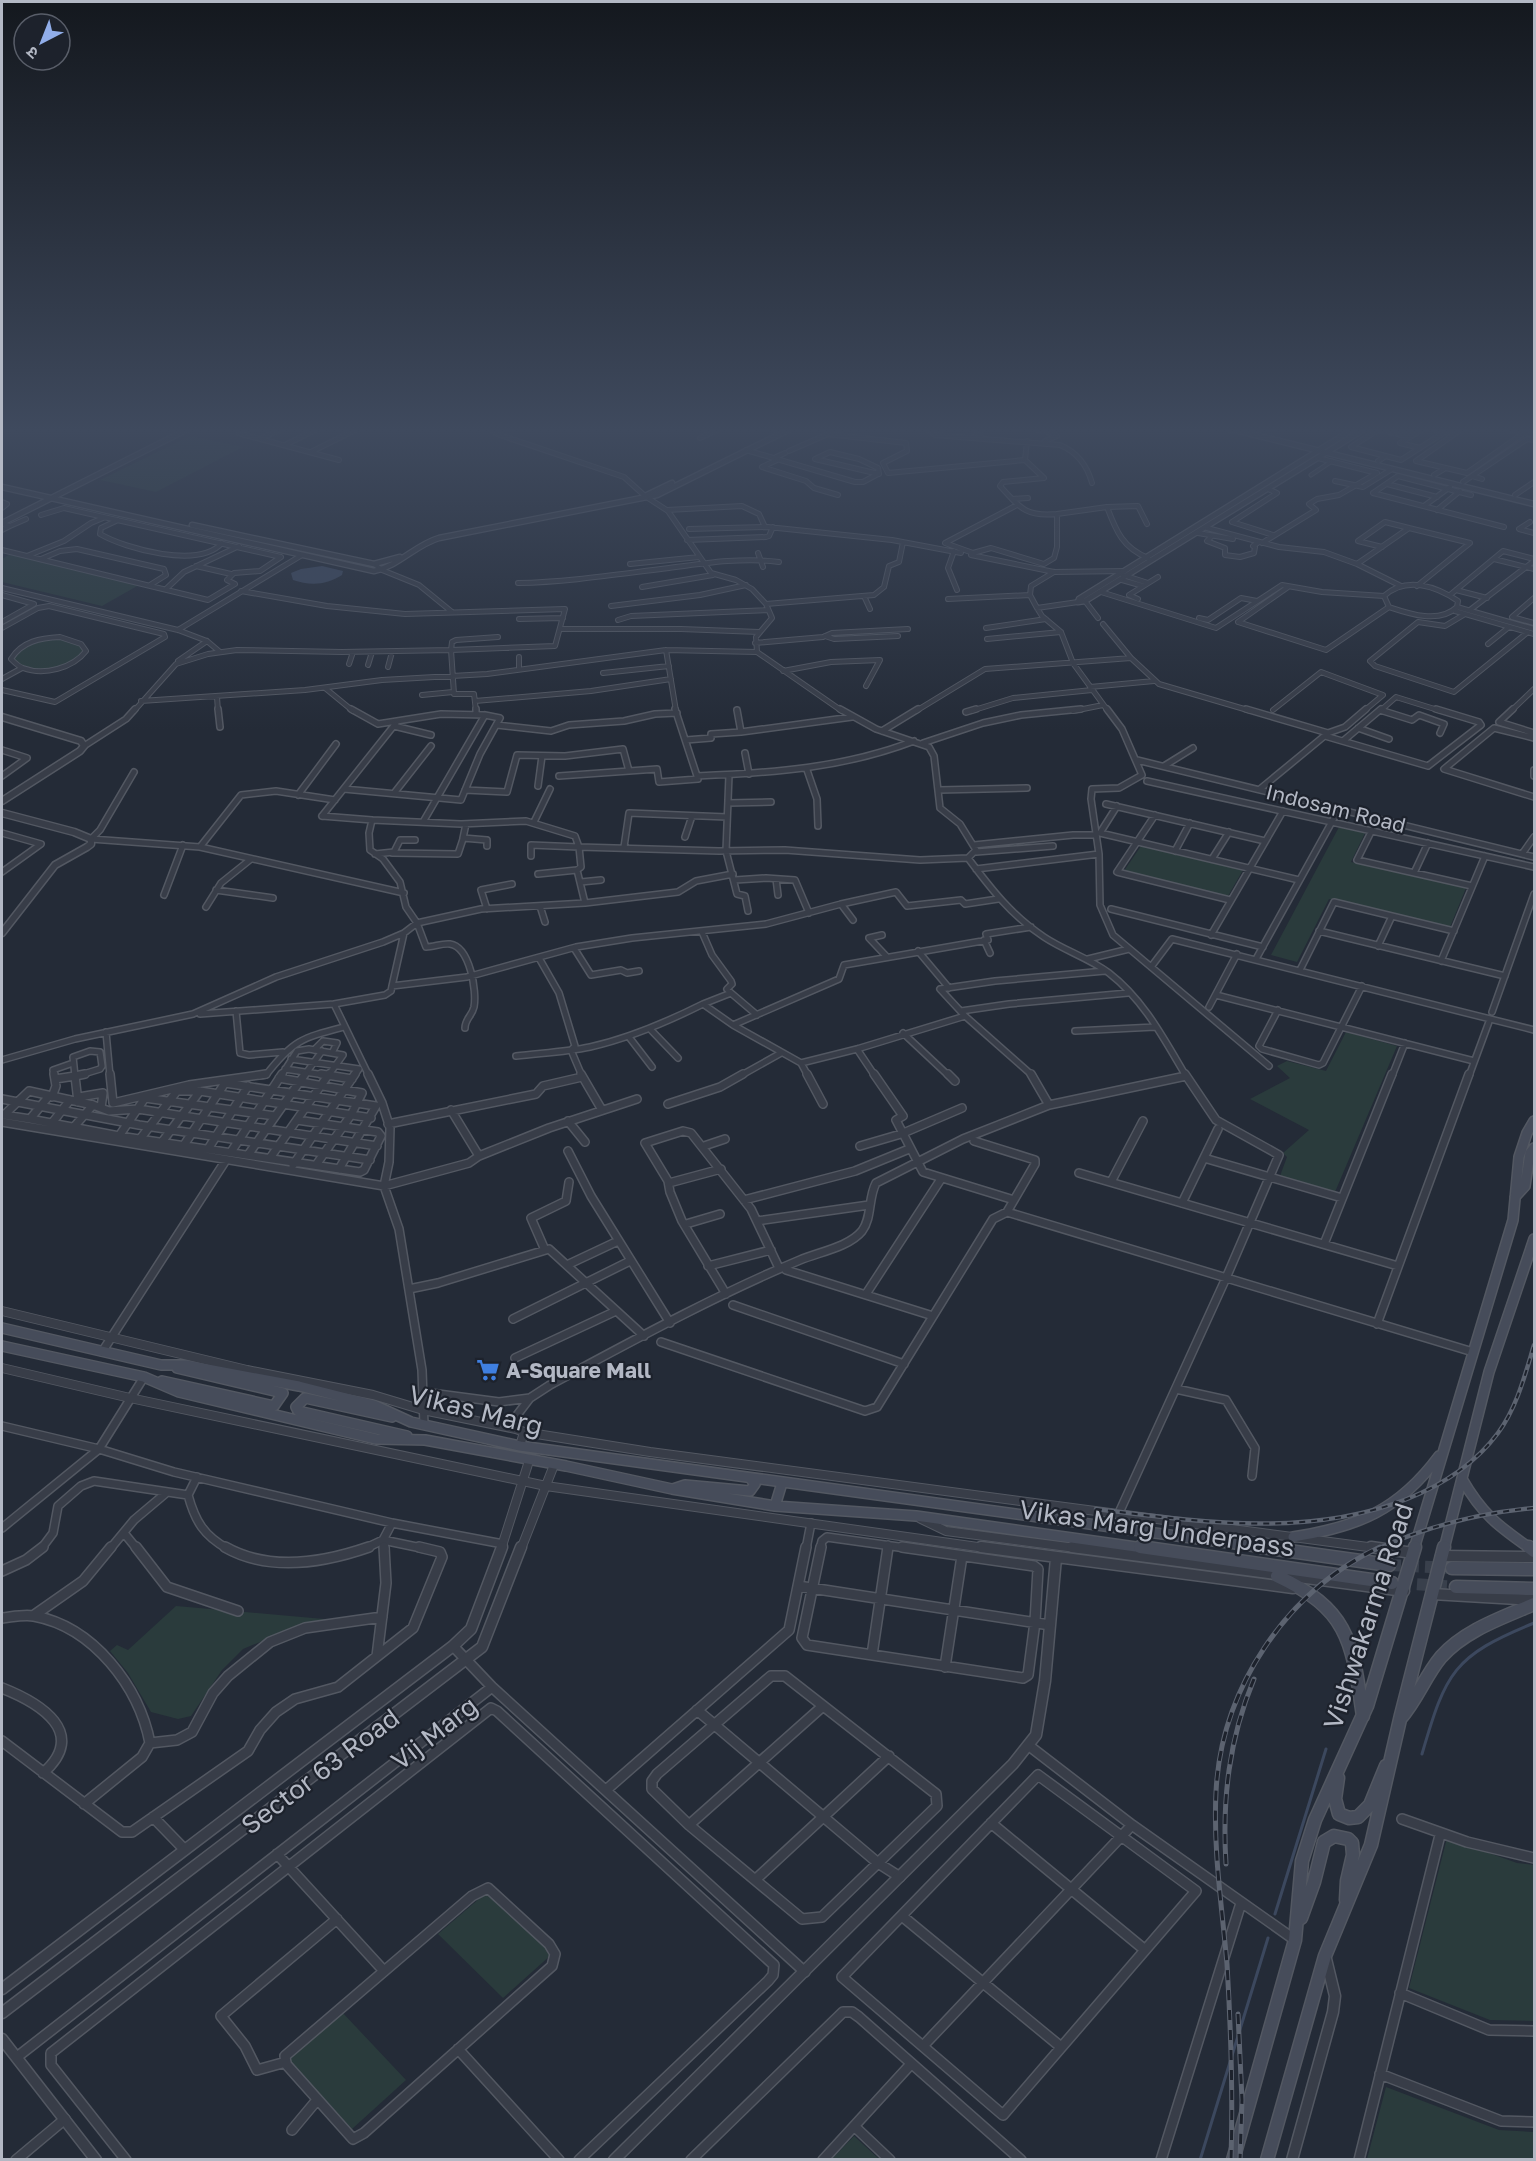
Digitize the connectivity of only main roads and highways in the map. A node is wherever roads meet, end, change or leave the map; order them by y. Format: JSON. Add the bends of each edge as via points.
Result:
{"nodes":[{"id":1,"x":1534,"y":1121,"type":"edge"},
{"id":2,"x":1534,"y":1148,"type":"edge"},
{"id":3,"x":1515,"y":1197,"type":"junction"},
{"id":4,"x":1534,"y":1239,"type":"edge"},
{"id":5,"x":2,"y":1328,"type":"edge"},
{"id":6,"x":2,"y":1346,"type":"edge"},
{"id":7,"x":161,"y":1365,"type":"junction"},
{"id":8,"x":144,"y":1377,"type":"junction"},
{"id":9,"x":411,"y":1422,"type":"junction"},
{"id":10,"x":425,"y":1440,"type":"junction"},
{"id":11,"x":1444,"y":1449,"type":"junction"},
{"id":12,"x":750,"y":1478,"type":"junction"},
{"id":13,"x":1462,"y":1479,"type":"junction"},
{"id":14,"x":782,"y":1483,"type":"junction"},
{"id":15,"x":672,"y":1489,"type":"junction"},
{"id":16,"x":946,"y":1504,"type":"joint"},
{"id":17,"x":775,"y":1506,"type":"junction"},
{"id":18,"x":916,"y":1516,"type":"joint"},
{"id":19,"x":1293,"y":1537,"type":"road end"},
{"id":20,"x":1534,"y":1551,"type":"edge"},
{"id":21,"x":1389,"y":1564,"type":"tunnel mouth"},
{"id":22,"x":1452,"y":1568,"type":"tunnel mouth"},
{"id":23,"x":1534,"y":1569,"type":"edge"},
{"id":24,"x":1277,"y":1576,"type":"road end"},
{"id":25,"x":1392,"y":1583,"type":"tunnel mouth"},
{"id":26,"x":1456,"y":1587,"type":"tunnel mouth"},
{"id":27,"x":1534,"y":1589,"type":"edge"},
{"id":28,"x":1534,"y":1602,"type":"edge"},
{"id":29,"x":1363,"y":1716,"type":"junction"},
{"id":30,"x":1400,"y":1719,"type":"junction"},
{"id":31,"x":1391,"y":1758,"type":"junction"},
{"id":32,"x":1338,"y":1772,"type":"junction"},
{"id":33,"x":1346,"y":1909,"type":"junction"},
{"id":34,"x":1297,"y":1927,"type":"junction"},
{"id":35,"x":1233,"y":2160,"type":"edge"},
{"id":36,"x":1267,"y":2160,"type":"edge"}],
"edges":[{"from":1,"to":3,"type":"main road","name":"Vishwakarma Road","via":[[1516,1165]]},
{"from":2,"to":3,"type":"main road","via":[[1525,1186]]},
{"from":3,"to":11,"type":"main road","name":"Vishwakarma Road","via":[[1513,1220]]},
{"from":4,"to":13,"type":"main road","via":[[1490,1372]]},
{"from":5,"to":7,"type":"main road","name":"Vikas Marg"},
{"from":6,"to":8,"type":"main road","name":"Vikas Marg"},
{"from":7,"to":8,"type":"main road","via":[[283,1393],[274,1406]]},
{"from":7,"to":9,"type":"main road","name":"Vikas Marg","via":[[186,1365],[298,1386],[374,1405]]},
{"from":8,"to":10,"type":"main road","name":"Vikas Marg","via":[[179,1392],[322,1428],[376,1439]]},
{"from":9,"to":10,"type":"main road","via":[[305,1398],[296,1407],[298,1411]]},
{"from":9,"to":12,"type":"main road","name":"Vikas Marg","via":[[520,1446]]},
{"from":10,"to":15,"type":"main road","name":"Vikas Marg"},
{"from":11,"to":19,"type":"main road","via":[[1417,1484],[1372,1518],[1328,1533]]},
{"from":11,"to":29,"type":"main road","name":"Vishwakarma Road"},
{"from":12,"to":14,"type":"main road","name":"Vikas Marg"},
{"from":12,"to":15,"type":"main road","via":[[755,1484],[750,1491],[685,1485]]},
{"from":13,"to":20,"type":"main road","via":[[1477,1505],[1499,1527]]},
{"from":13,"to":30,"type":"main road"},
{"from":14,"to":16,"type":"main road","name":"Vikas Marg"},
{"from":14,"to":17,"type":"main road"},
{"from":15,"to":17,"type":"main road","name":"Vikas Marg"},
{"from":16,"to":21,"type":"main road","name":"Vikas Marg Underpass"},
{"from":17,"to":18,"type":"main road","name":"Vikas Marg"},
{"from":18,"to":25,"type":"main road","name":"Vikas Marg Underpass"},
{"from":22,"to":23,"type":"main road"},
{"from":24,"to":29,"type":"main road","via":[[1319,1597],[1334,1613],[1351,1644]]},
{"from":26,"to":27,"type":"main road"},
{"from":28,"to":30,"type":"main road","via":[[1481,1628],[1448,1650]]},
{"from":29,"to":32,"type":"main road","name":"Vishwakarma Road"},
{"from":30,"to":31,"type":"main road"},
{"from":31,"to":32,"type":"main road","via":[[1361,1818],[1353,1820],[1339,1814]]},
{"from":31,"to":33,"type":"main road","via":[[1371,1845]]},
{"from":32,"to":34,"type":"main road","name":"Vishwakarma Road","via":[[1315,1820],[1302,1861]]},
{"from":33,"to":34,"type":"main road","via":[[1354,1852],[1347,1839],[1337,1835],[1329,1837],[1320,1851],[1314,1882]]},
{"from":33,"to":36,"type":"main road","via":[[1325,1956]]},
{"from":34,"to":35,"type":"main road","name":"Vishwakarma Road"}]}
